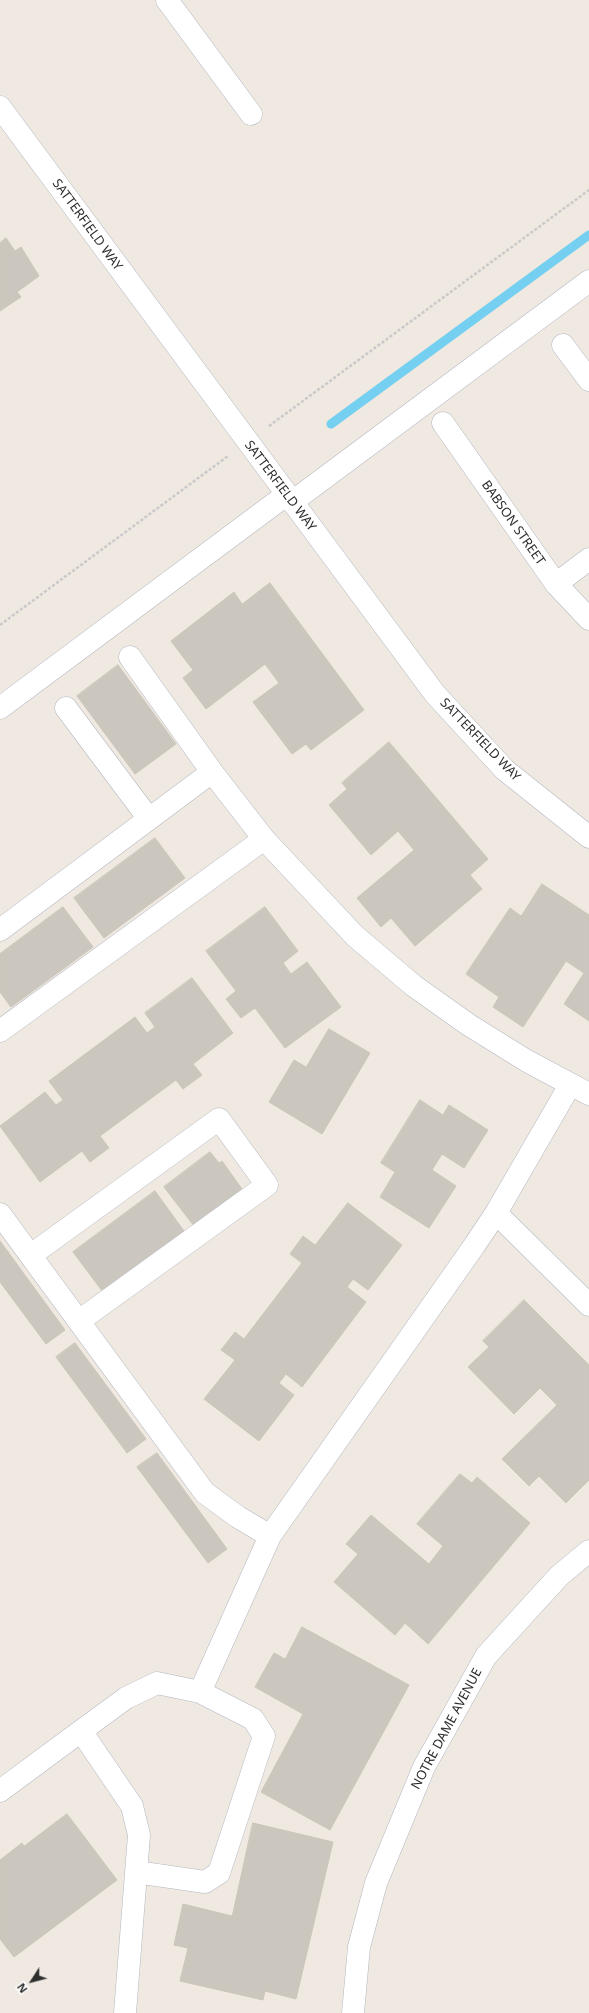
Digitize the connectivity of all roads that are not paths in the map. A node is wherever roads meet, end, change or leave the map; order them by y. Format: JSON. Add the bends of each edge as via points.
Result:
{"nodes":[{"id":1,"x":167,"y":0,"type":"edge"},
{"id":2,"x":0,"y":107,"type":"edge"},
{"id":3,"x":251,"y":114,"type":"dead end"},
{"id":4,"x":589,"y":280,"type":"edge"},
{"id":5,"x":563,"y":345,"type":"dead end"},
{"id":6,"x":589,"y":380,"type":"edge"},
{"id":7,"x":443,"y":423,"type":"dead end"},
{"id":8,"x":289,"y":498,"type":"junction"},
{"id":9,"x":589,"y":559,"type":"edge"},
{"id":10,"x":556,"y":584,"type":"junction"},
{"id":11,"x":589,"y":619,"type":"edge"},
{"id":12,"x":130,"y":657,"type":"dead end"},
{"id":13,"x":0,"y":708,"type":"edge"},
{"id":14,"x":66,"y":708,"type":"dead end"},
{"id":15,"x":212,"y":772,"type":"junction"},
{"id":16,"x":149,"y":819,"type":"junction"},
{"id":17,"x":589,"y":837,"type":"edge"},
{"id":18,"x":264,"y":839,"type":"junction"},
{"id":19,"x":0,"y":930,"type":"edge"},
{"id":20,"x":0,"y":1031,"type":"edge"},
{"id":21,"x":570,"y":1085,"type":"junction"},
{"id":22,"x":589,"y":1094,"type":"edge"},
{"id":23,"x":496,"y":1213,"type":"junction"},
{"id":24,"x":0,"y":1214,"type":"edge"},
{"id":25,"x":31,"y":1255,"type":"junction"},
{"id":26,"x":589,"y":1305,"type":"edge"},
{"id":27,"x":79,"y":1321,"type":"junction"},
{"id":28,"x":270,"y":1536,"type":"junction"},
{"id":29,"x":589,"y":1551,"type":"edge"},
{"id":30,"x":200,"y":1692,"type":"junction"},
{"id":31,"x":81,"y":1731,"type":"junction"},
{"id":32,"x":0,"y":1791,"type":"edge"},
{"id":33,"x":136,"y":1872,"type":"junction"},
{"id":34,"x":125,"y":2013,"type":"edge"},
{"id":35,"x":354,"y":2013,"type":"edge"}],
"edges":[{"from":1,"to":3,"type":"street"},
{"from":2,"to":8,"type":"street","name":"SATTERFIELD WAY"},
{"from":4,"to":8,"type":"street"},
{"from":5,"to":6,"type":"street"},
{"from":7,"to":10,"type":"street","name":"BABSON STREET"},
{"from":8,"to":13,"type":"street"},
{"from":8,"to":17,"type":"street","name":"SATTERFIELD WAY","via":[[435,694],[505,770]]},
{"from":9,"to":10,"type":"street"},
{"from":10,"to":11,"type":"street","name":"BABSON STREET"},
{"from":12,"to":15,"type":"street"},
{"from":14,"to":16,"type":"street"},
{"from":15,"to":16,"type":"street"},
{"from":15,"to":18,"type":"street"},
{"from":16,"to":19,"type":"street"},
{"from":18,"to":20,"type":"street"},
{"from":18,"to":21,"type":"street","via":[[355,936],[414,986],[475,1029]]},
{"from":21,"to":22,"type":"street"},
{"from":21,"to":23,"type":"street"},
{"from":23,"to":26,"type":"street"},
{"from":23,"to":28,"type":"street"},
{"from":24,"to":25,"type":"street"},
{"from":25,"to":27,"type":"street"},
{"from":25,"to":27,"type":"street","via":[[219,1119],[267,1185]]},
{"from":27,"to":28,"type":"street","via":[[205,1493]]},
{"from":28,"to":30,"type":"street"},
{"from":29,"to":35,"type":"street","name":"NOTRE DAME AVENUE","via":[[559,1576],[486,1656],[424,1767],[376,1883],[359,1947]]},
{"from":30,"to":31,"type":"street","via":[[157,1683],[126,1698]]},
{"from":30,"to":33,"type":"street","via":[[253,1719],[264,1736],[219,1873],[205,1882]]},
{"from":31,"to":32,"type":"street"},
{"from":31,"to":33,"type":"street","via":[[132,1806],[139,1835]]},
{"from":33,"to":34,"type":"street"}]}
